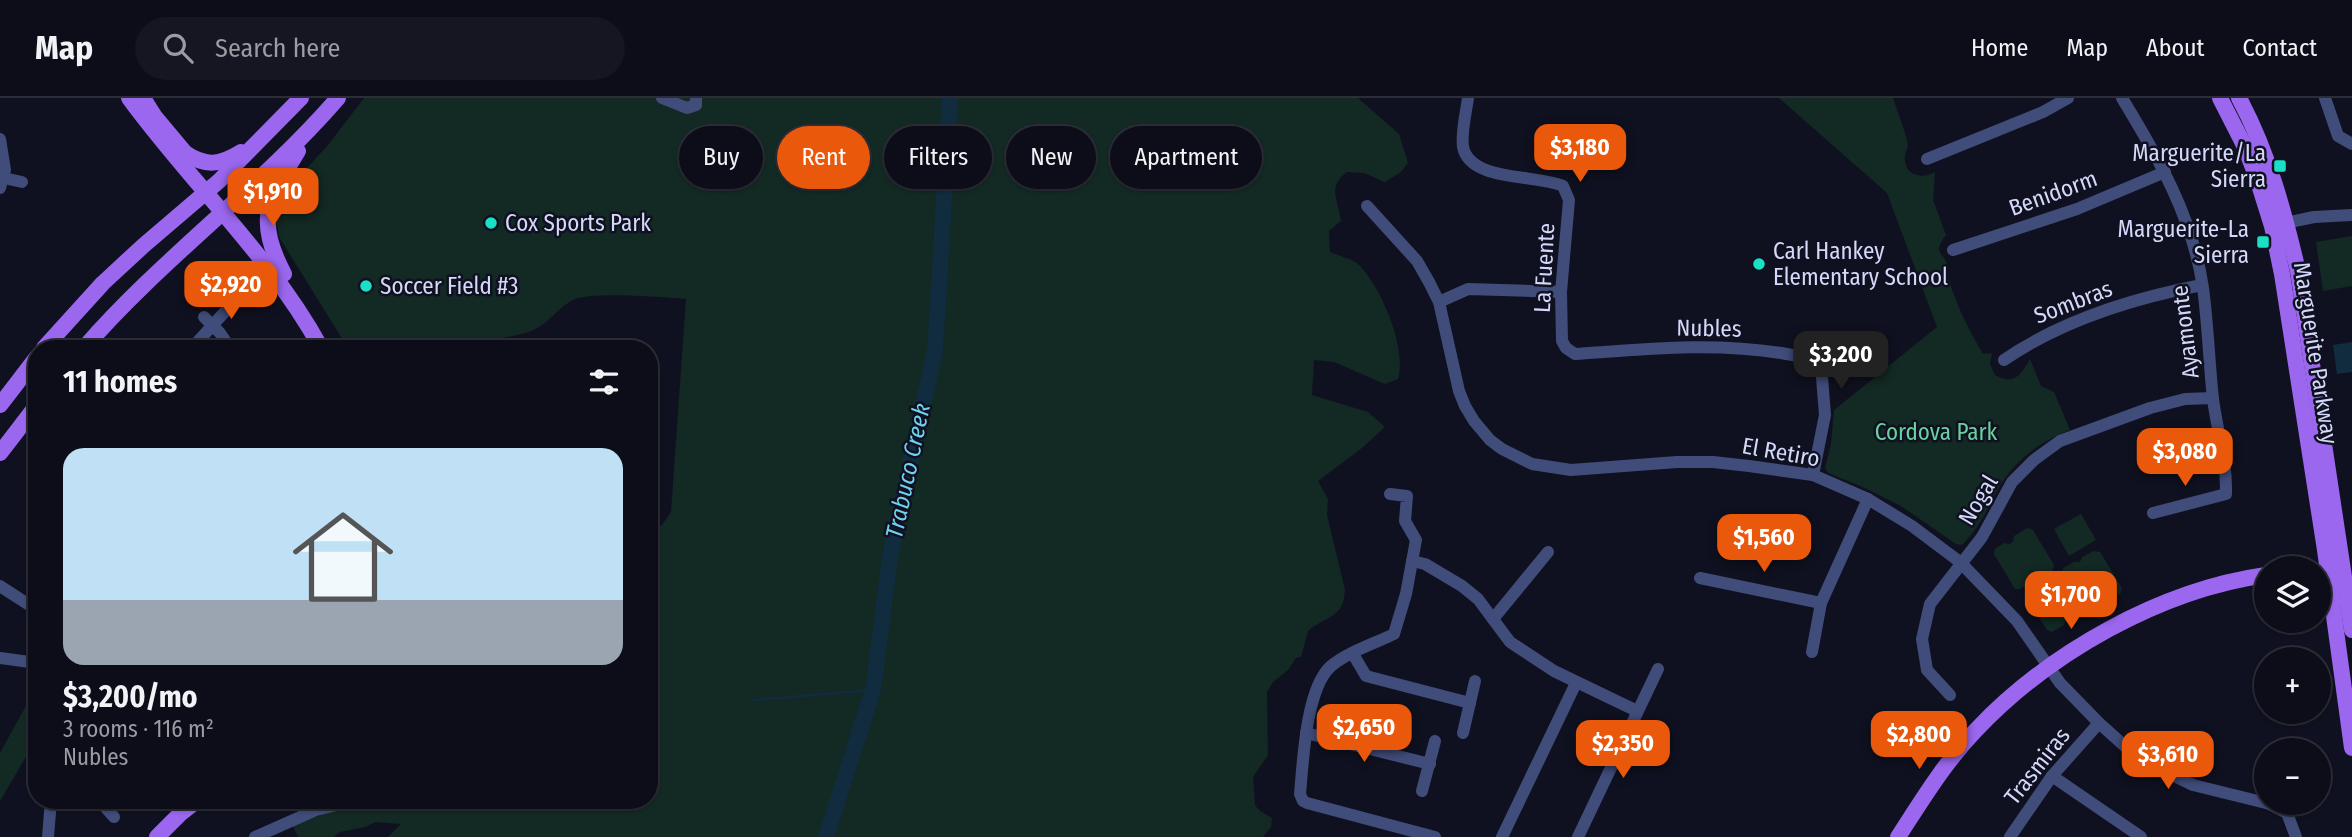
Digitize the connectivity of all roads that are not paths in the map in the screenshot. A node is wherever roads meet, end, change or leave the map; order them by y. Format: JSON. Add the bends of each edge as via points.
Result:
{"nodes":[{"id":1,"x":129,"y":98,"type":"edge"},
{"id":2,"x":143,"y":98,"type":"edge"},
{"id":3,"x":301,"y":98,"type":"edge"},
{"id":4,"x":338,"y":98,"type":"edge"},
{"id":5,"x":662,"y":98,"type":"edge"},
{"id":6,"x":696,"y":98,"type":"edge"},
{"id":7,"x":1468,"y":98,"type":"edge"},
{"id":8,"x":2068,"y":98,"type":"edge"},
{"id":9,"x":2122,"y":98,"type":"edge"},
{"id":10,"x":2220,"y":98,"type":"edge"},
{"id":11,"x":2239,"y":98,"type":"edge"},
{"id":12,"x":2325,"y":98,"type":"edge"},
{"id":13,"x":271,"y":130,"type":"junction"},
{"id":14,"x":310,"y":130,"type":"junction"},
{"id":15,"x":0,"y":139,"type":"edge"},
{"id":16,"x":2352,"y":144,"type":"edge"},
{"id":17,"x":183,"y":151,"type":"junction"},
{"id":18,"x":1927,"y":159,"type":"dead end"},
{"id":19,"x":2165,"y":172,"type":"junction"},
{"id":20,"x":22,"y":182,"type":"dead end"},
{"id":21,"x":2,"y":183,"type":"edge"},
{"id":22,"x":209,"y":190,"type":"junction"},
{"id":23,"x":1367,"y":205,"type":"dead end"},
{"id":24,"x":228,"y":209,"type":"junction"},
{"id":25,"x":2352,"y":215,"type":"edge"},
{"id":26,"x":2279,"y":224,"type":"junction"},
{"id":27,"x":1953,"y":250,"type":"dead end"},
{"id":28,"x":284,"y":274,"type":"junction"},
{"id":29,"x":2202,"y":285,"type":"junction"},
{"id":30,"x":1561,"y":292,"type":"junction"},
{"id":31,"x":1439,"y":302,"type":"junction"},
{"id":32,"x":231,"y":305,"type":"dead end"},
{"id":33,"x":208,"y":321,"type":"junction"},
{"id":34,"x":51,"y":340,"type":"edge"},
{"id":35,"x":92,"y":340,"type":"edge"},
{"id":36,"x":197,"y":340,"type":"edge"},
{"id":37,"x":223,"y":340,"type":"edge"},
{"id":38,"x":316,"y":340,"type":"edge"},
{"id":39,"x":326,"y":340,"type":"edge"},
{"id":40,"x":1566,"y":348,"type":"joint"},
{"id":41,"x":2004,"y":360,"type":"dead end"},
{"id":42,"x":28,"y":369,"type":"edge"},
{"id":43,"x":2213,"y":398,"type":"junction"},
{"id":44,"x":0,"y":405,"type":"edge"},
{"id":45,"x":28,"y":417,"type":"edge"},
{"id":46,"x":0,"y":453,"type":"edge"},
{"id":47,"x":1813,"y":475,"type":"junction"},
{"id":48,"x":1390,"y":494,"type":"dead end"},
{"id":49,"x":1868,"y":499,"type":"junction"},
{"id":50,"x":2154,"y":513,"type":"dead end"},
{"id":51,"x":1548,"y":552,"type":"dead end"},
{"id":52,"x":1412,"y":561,"type":"junction"},
{"id":53,"x":1960,"y":562,"type":"junction"},
{"id":54,"x":2333,"y":566,"type":"edge"},
{"id":55,"x":2254,"y":577,"type":"edge"},
{"id":56,"x":1700,"y":578,"type":"dead end"},
{"id":57,"x":0,"y":586,"type":"edge"},
{"id":58,"x":1821,"y":603,"type":"junction"},
{"id":59,"x":28,"y":604,"type":"edge"},
{"id":60,"x":1493,"y":619,"type":"junction"},
{"id":61,"x":2352,"y":630,"type":"edge"},
{"id":62,"x":1812,"y":652,"type":"dead end"},
{"id":63,"x":1353,"y":654,"type":"junction"},
{"id":64,"x":0,"y":658,"type":"edge"},
{"id":65,"x":28,"y":661,"type":"edge"},
{"id":66,"x":2048,"y":666,"type":"junction"},
{"id":67,"x":1657,"y":669,"type":"dead end"},
{"id":68,"x":1475,"y":681,"type":"dead end"},
{"id":69,"x":1576,"y":683,"type":"junction"},
{"id":70,"x":1950,"y":695,"type":"dead end"},
{"id":71,"x":1470,"y":703,"type":"junction"},
{"id":72,"x":1637,"y":710,"type":"junction"},
{"id":73,"x":2099,"y":723,"type":"junction"},
{"id":74,"x":1306,"y":733,"type":"junction"},
{"id":75,"x":1463,"y":733,"type":"dead end"},
{"id":76,"x":1436,"y":741,"type":"dead end"},
{"id":77,"x":2352,"y":748,"type":"edge"},
{"id":78,"x":1430,"y":764,"type":"junction"},
{"id":79,"x":2052,"y":776,"type":"junction"},
{"id":80,"x":1422,"y":791,"type":"dead end"},
{"id":81,"x":2254,"y":800,"type":"edge"},
{"id":82,"x":50,"y":809,"type":"edge"},
{"id":83,"x":107,"y":809,"type":"edge"},
{"id":84,"x":182,"y":809,"type":"edge"},
{"id":85,"x":184,"y":809,"type":"edge"},
{"id":86,"x":322,"y":809,"type":"edge"},
{"id":87,"x":2288,"y":815,"type":"edge"},
{"id":88,"x":114,"y":817,"type":"dead end"},
{"id":89,"x":48,"y":837,"type":"edge"},
{"id":90,"x":148,"y":837,"type":"edge"},
{"id":91,"x":158,"y":837,"type":"edge"},
{"id":92,"x":255,"y":837,"type":"edge"},
{"id":93,"x":1435,"y":837,"type":"edge"},
{"id":94,"x":1502,"y":837,"type":"edge"},
{"id":95,"x":1578,"y":837,"type":"edge"},
{"id":96,"x":1898,"y":837,"type":"edge"},
{"id":97,"x":2010,"y":837,"type":"edge"},
{"id":98,"x":2141,"y":837,"type":"edge"},
{"id":99,"x":2295,"y":837,"type":"edge"}],
"edges":[{"from":1,"to":22,"type":"main road","via":[[167,149]]},
{"from":2,"to":17,"type":"main road"},
{"from":3,"to":13,"type":"main road"},
{"from":4,"to":14,"type":"main road"},
{"from":5,"to":6,"type":"street","via":[[687,108],[696,104]]},
{"from":7,"to":30,"type":"street","name":"La Fuente","via":[[1463,145],[1468,159],[1480,168],[1508,176],[1563,186],[1569,200]]},
{"from":8,"to":18,"type":"street"},
{"from":9,"to":19,"type":"street","name":"Ayamonte"},
{"from":10,"to":26,"type":"main road","name":"Marguerite Parkway"},
{"from":11,"to":26,"type":"main road","name":"Marguerite Parkway","via":[[2269,165]]},
{"from":12,"to":16,"type":"street","via":[[2339,136]]},
{"from":13,"to":17,"type":"main road","via":[[232,158],[214,164],[204,164]]},
{"from":13,"to":22,"type":"main road"},
{"from":14,"to":24,"type":"main road"},
{"from":14,"to":28,"type":"main road","via":[[268,207],[268,237]]},
{"from":15,"to":21,"type":"street","via":[[5,170]]},
{"from":17,"to":22,"type":"main road"},
{"from":19,"to":27,"type":"street","name":"Benidorm","via":[[2077,209]]},
{"from":19,"to":29,"type":"street","name":"Ayamonte"},
{"from":20,"to":21,"type":"street"},
{"from":22,"to":24,"type":"main road"},
{"from":22,"to":34,"type":"main road","via":[[103,283]]},
{"from":23,"to":31,"type":"street","name":"El Retiro","via":[[1417,261]]},
{"from":24,"to":28,"type":"main road"},
{"from":24,"to":35,"type":"main road","via":[[163,265]]},
{"from":24,"to":38,"type":"main road"},
{"from":25,"to":26,"type":"street"},
{"from":26,"to":54,"type":"main road","name":"Marguerite Parkway","via":[[2298,271]]},
{"from":28,"to":39,"type":"main road"},
{"from":29,"to":41,"type":"street","name":"Sombras","via":[[2105,311],[2031,341]]},
{"from":29,"to":43,"type":"street","name":"Ayamonte"},
{"from":30,"to":31,"type":"street","via":[[1468,289]]},
{"from":30,"to":40,"type":"street","name":"La Fuente"},
{"from":31,"to":47,"type":"street","name":"El Retiro","via":[[1459,391],[1469,414],[1490,440],[1532,464],[1571,470],[1713,462]]},
{"from":32,"to":33,"type":"street"},
{"from":33,"to":36,"type":"street"},
{"from":33,"to":37,"type":"street"},
{"from":40,"to":47,"type":"street","name":"Nubles","via":[[1576,354],[1709,346],[1812,358],[1822,365],[1825,415]]},
{"from":42,"to":44,"type":"main road"},
{"from":43,"to":50,"type":"street","name":"Ayamonte","via":[[2226,494]]},
{"from":43,"to":53,"type":"street","name":"Nogal","via":[[2150,408],[2060,441],[2012,482],[1982,537]]},
{"from":45,"to":46,"type":"main road"},
{"from":47,"to":49,"type":"street","name":"El Retiro"},
{"from":48,"to":52,"type":"street","via":[[1407,498],[1405,520],[1416,540]]},
{"from":49,"to":53,"type":"street","name":"El Retiro"},
{"from":49,"to":58,"type":"street"},
{"from":51,"to":60,"type":"street"},
{"from":52,"to":60,"type":"street","via":[[1450,577],[1478,599]]},
{"from":52,"to":63,"type":"street","via":[[1394,634]]},
{"from":53,"to":66,"type":"street","name":"El Retiro","via":[[2017,621]]},
{"from":53,"to":70,"type":"street","name":"Nogal","via":[[1930,604],[1922,639],[1927,670]]},
{"from":54,"to":61,"type":"main road","name":"Marguerite Parkway"},
{"from":54,"to":77,"type":"main road","name":"Marguerite Parkway"},
{"from":55,"to":66,"type":"main road","via":[[2183,596],[2112,628]]},
{"from":56,"to":58,"type":"street"},
{"from":57,"to":59,"type":"street"},
{"from":58,"to":62,"type":"street"},
{"from":60,"to":69,"type":"street","via":[[1510,642]]},
{"from":63,"to":71,"type":"street","via":[[1366,676]]},
{"from":63,"to":74,"type":"street","via":[[1327,670],[1308,715]]},
{"from":64,"to":65,"type":"street"},
{"from":66,"to":73,"type":"street","name":"El Retiro"},
{"from":66,"to":96,"type":"main road","via":[[1975,731],[1936,778]]},
{"from":67,"to":72,"type":"street"},
{"from":68,"to":71,"type":"street"},
{"from":69,"to":72,"type":"street"},
{"from":69,"to":94,"type":"street"},
{"from":71,"to":75,"type":"street"},
{"from":72,"to":95,"type":"street"},
{"from":73,"to":79,"type":"street","name":"Trasmiras"},
{"from":73,"to":81,"type":"street","name":"El Retiro","via":[[2138,758],[2193,785]]},
{"from":74,"to":78,"type":"street"},
{"from":74,"to":93,"type":"street","via":[[1303,801]]},
{"from":76,"to":78,"type":"street"},
{"from":78,"to":80,"type":"street"},
{"from":79,"to":97,"type":"street","name":"Trasmiras"},
{"from":79,"to":98,"type":"street"},
{"from":82,"to":89,"type":"street"},
{"from":83,"to":88,"type":"street"},
{"from":84,"to":90,"type":"main road"},
{"from":85,"to":91,"type":"main road"},
{"from":86,"to":92,"type":"street"},
{"from":87,"to":99,"type":"street","name":"El Retiro"}]}
